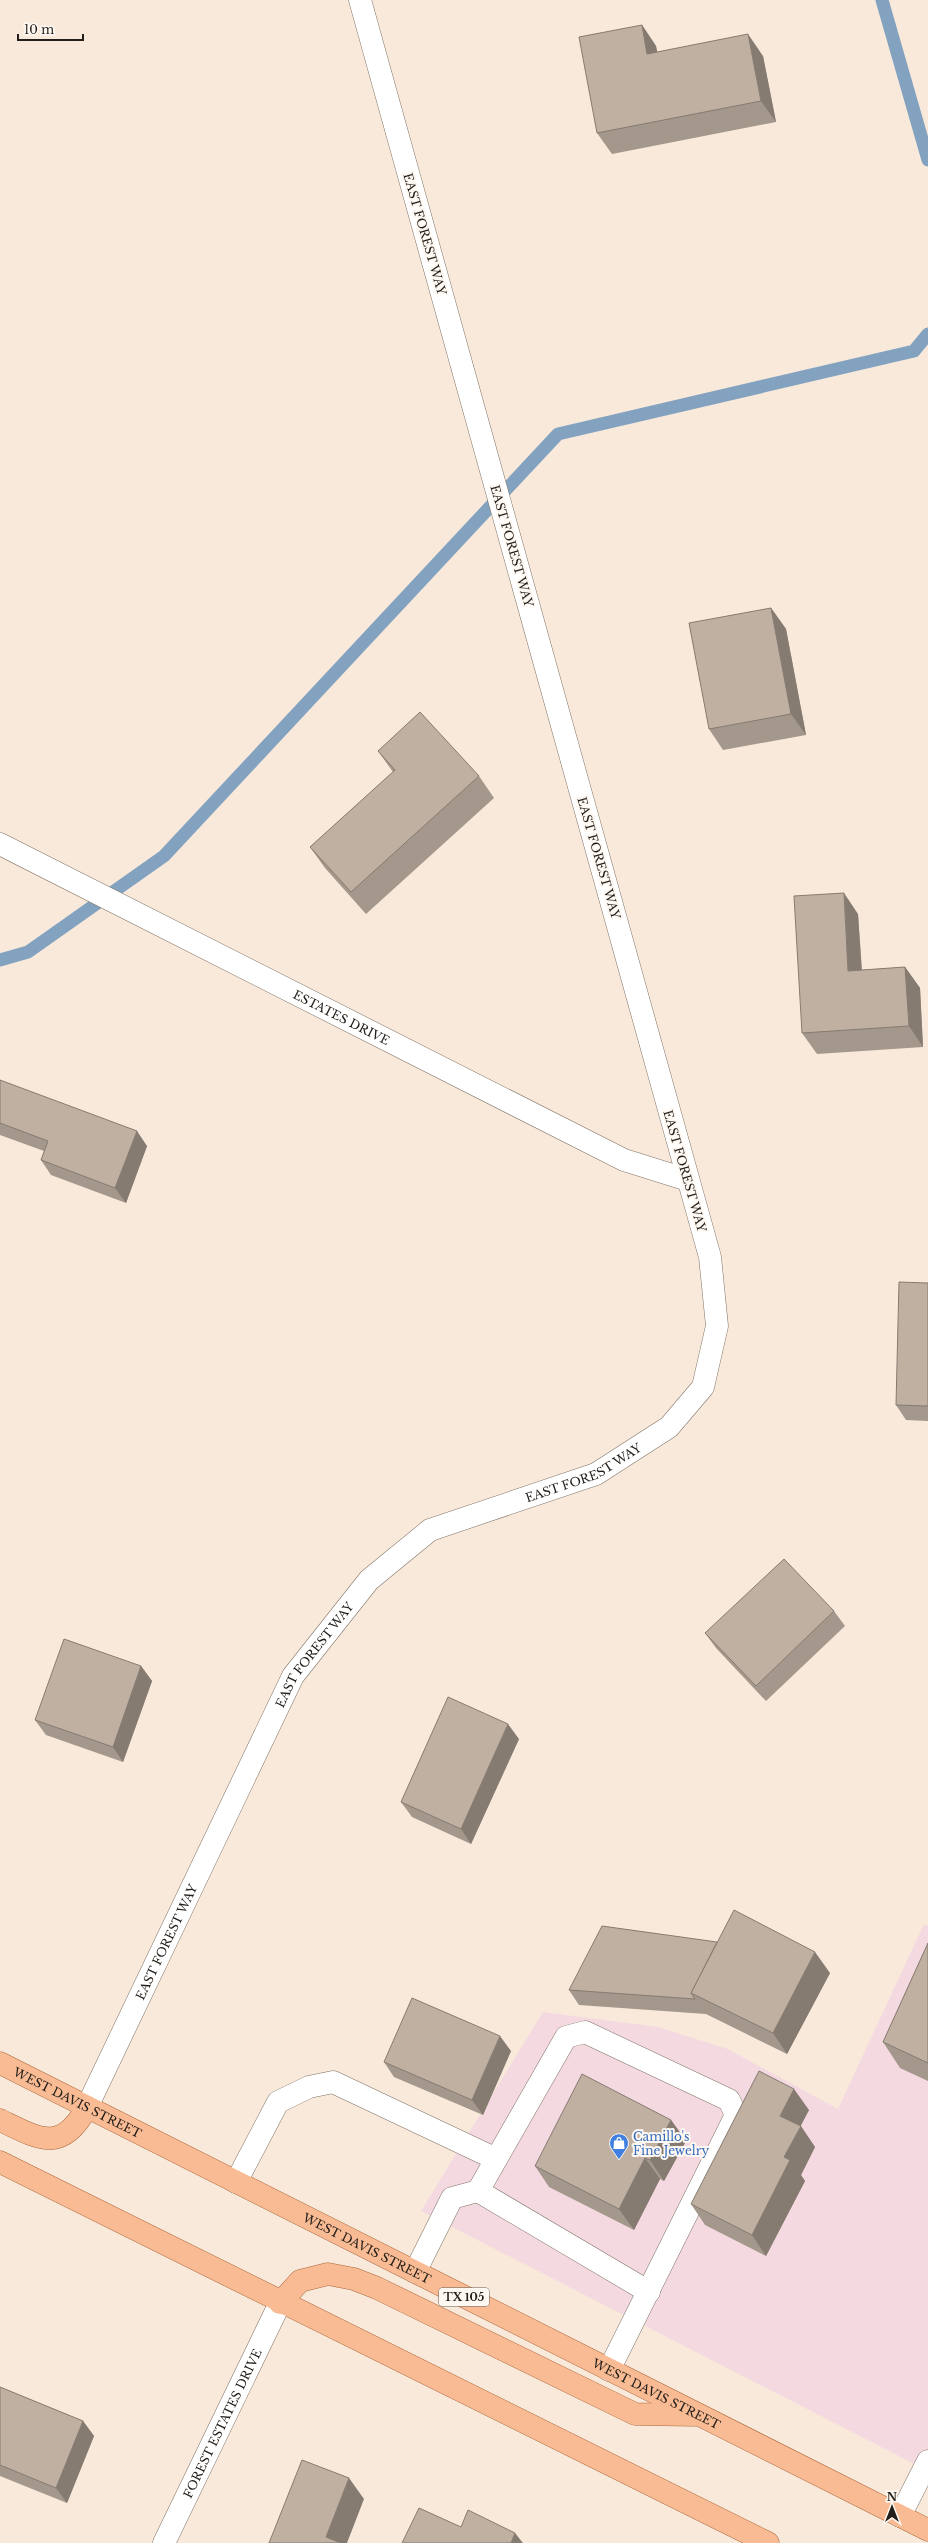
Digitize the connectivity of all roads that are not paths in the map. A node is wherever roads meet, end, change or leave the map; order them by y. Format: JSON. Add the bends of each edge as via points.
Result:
{"nodes":[{"id":1,"x":360,"y":0,"type":"edge"},
{"id":2,"x":0,"y":844,"type":"edge"},
{"id":3,"x":688,"y":1180,"type":"junction"},
{"id":4,"x":0,"y":2063,"type":"edge"},
{"id":5,"x":87,"y":2107,"type":"junction"},
{"id":6,"x":0,"y":2120,"type":"edge"},
{"id":7,"x":496,"y":2159,"type":"junction"},
{"id":8,"x":0,"y":2162,"type":"edge"},
{"id":9,"x":236,"y":2182,"type":"junction"},
{"id":10,"x":478,"y":2190,"type":"junction"},
{"id":11,"x":415,"y":2272,"type":"junction"},
{"id":12,"x":650,"y":2292,"type":"junction"},
{"id":13,"x":280,"y":2303,"type":"junction"},
{"id":14,"x":609,"y":2370,"type":"junction"},
{"id":15,"x":700,"y":2415,"type":"junction"},
{"id":16,"x":928,"y":2461,"type":"edge"},
{"id":17,"x":900,"y":2516,"type":"junction"},
{"id":18,"x":928,"y":2530,"type":"edge"},
{"id":19,"x":164,"y":2543,"type":"edge"},
{"id":20,"x":768,"y":2543,"type":"edge"}],
"edges":[{"from":1,"to":3,"type":"street","name":"EAST FOREST WAY"},
{"from":2,"to":3,"type":"street","name":"ESTATES DRIVE","via":[[624,1160]]},
{"from":3,"to":5,"type":"street","name":"EAST FOREST WAY","via":[[710,1257],[717,1326],[703,1387],[669,1427],[596,1474],[430,1530],[369,1580],[294,1676]]},
{"from":4,"to":5,"type":"main road","name":"WEST DAVIS STREET","number":"TX 105"},
{"from":5,"to":6,"type":"main road","via":[[78,2123],[66,2134],[50,2139],[35,2138]]},
{"from":5,"to":9,"type":"main road","name":"WEST DAVIS STREET","number":"TX 105"},
{"from":7,"to":9,"type":"street","via":[[333,2082],[309,2087],[278,2102]]},
{"from":7,"to":10,"type":"street"},
{"from":7,"to":12,"type":"street","via":[[566,2037],[585,2032],[729,2100],[736,2115]]},
{"from":8,"to":13,"type":"main road"},
{"from":9,"to":11,"type":"main road","name":"WEST DAVIS STREET","number":"TX 105"},
{"from":10,"to":11,"type":"street","via":[[452,2198]]},
{"from":10,"to":12,"type":"street"},
{"from":11,"to":14,"type":"main road","name":"WEST DAVIS STREET","number":"TX 105"},
{"from":12,"to":14,"type":"street"},
{"from":13,"to":15,"type":"main road","via":[[300,2282],[328,2274],[354,2279],[635,2414]]},
{"from":13,"to":19,"type":"street","name":"FOREST ESTATES DRIVE"},
{"from":13,"to":20,"type":"main road"},
{"from":14,"to":15,"type":"main road","name":"WEST DAVIS STREET","number":"TX 105"},
{"from":15,"to":17,"type":"main road","name":"WEST DAVIS STREET","number":"TX 105"},
{"from":16,"to":17,"type":"street"},
{"from":17,"to":18,"type":"main road","name":"WEST DAVIS STREET","number":"TX 105"}]}
